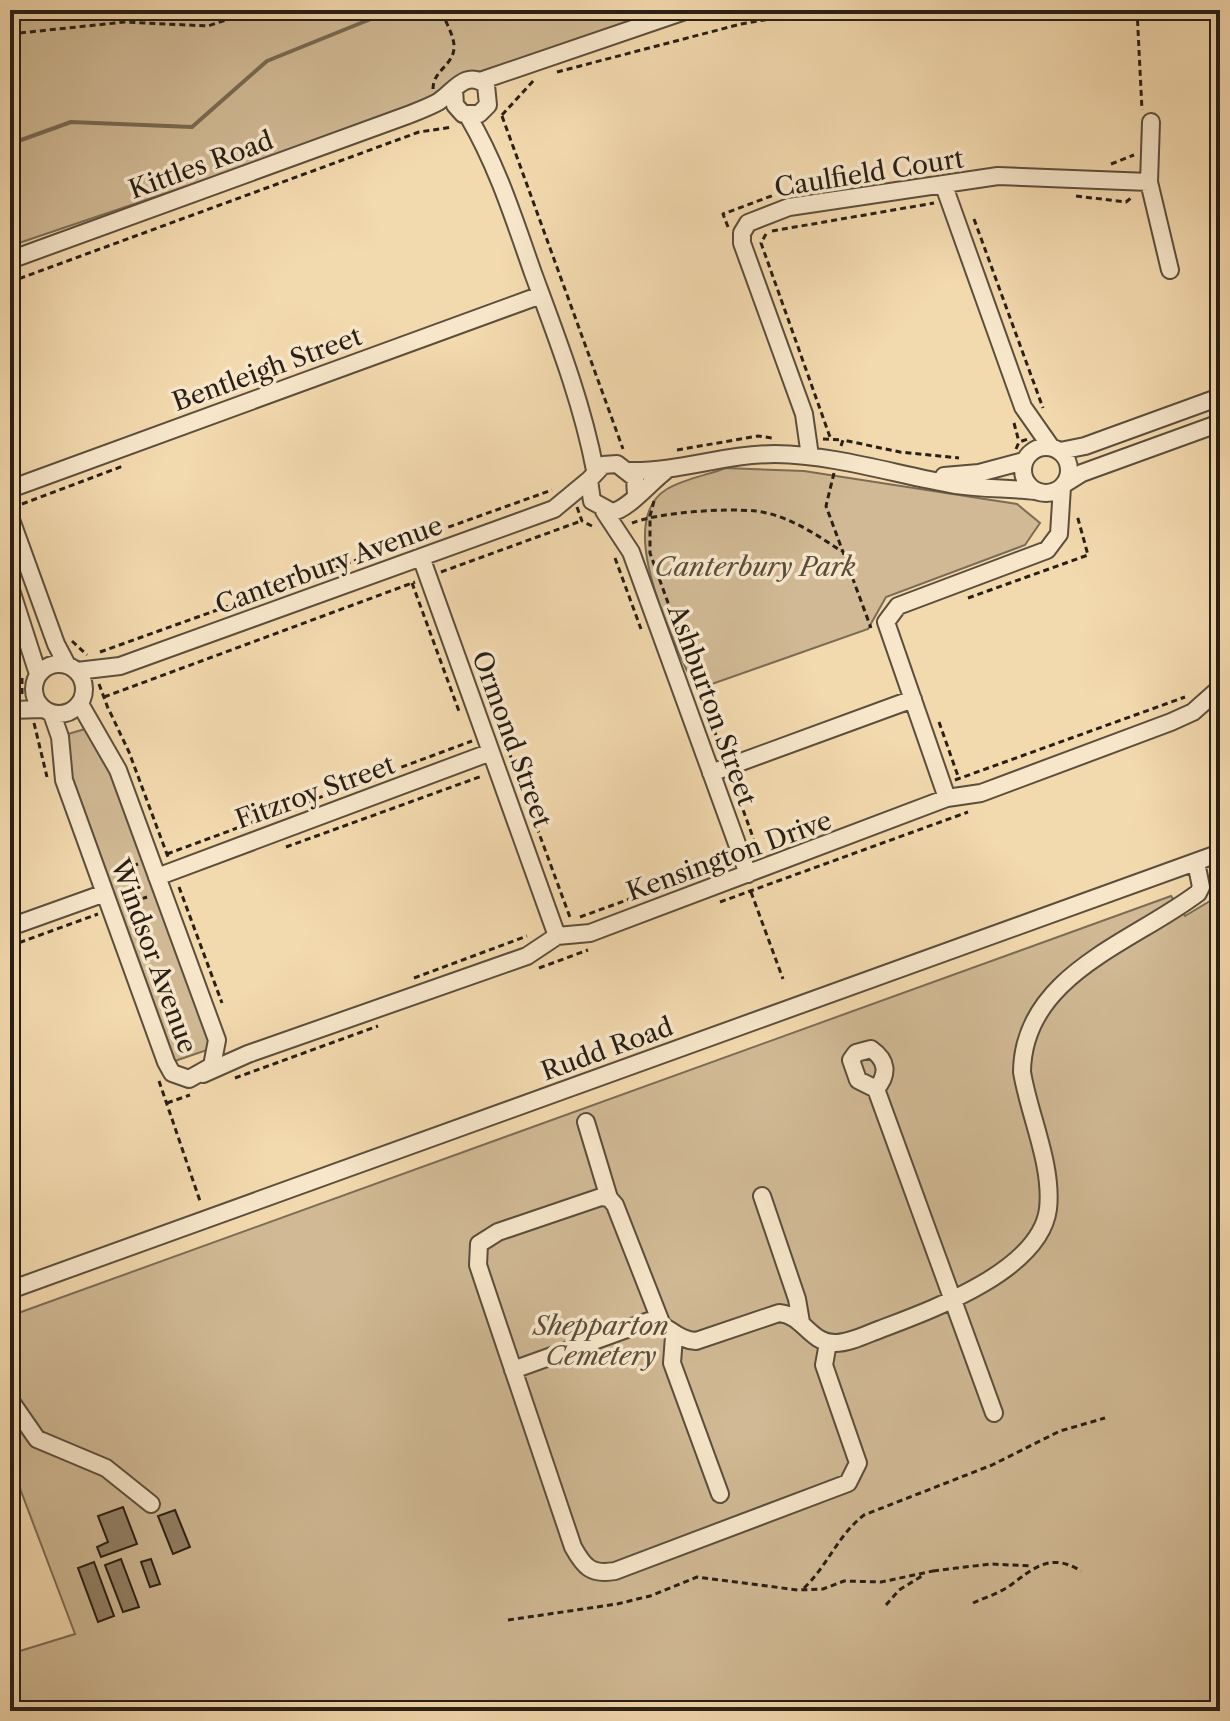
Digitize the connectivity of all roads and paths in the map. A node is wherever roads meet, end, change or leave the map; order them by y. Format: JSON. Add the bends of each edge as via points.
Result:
{"nodes":[{"id":1,"x":256,"y":10,"type":"edge"},
{"id":2,"x":441,"y":10,"type":"edge"},
{"id":3,"x":688,"y":10,"type":"edge"},
{"id":4,"x":822,"y":10,"type":"edge"},
{"id":5,"x":1137,"y":10,"type":"edge"},
{"id":6,"x":10,"y":34,"type":"edge"},
{"id":7,"x":531,"y":72,"type":"junction"},
{"id":8,"x":551,"y":74,"type":"dead end"},
{"id":9,"x":480,"y":81,"type":"junction"},
{"id":10,"x":454,"y":89,"type":"junction"},
{"id":11,"x":437,"y":102,"type":"junction"},
{"id":12,"x":489,"y":103,"type":"junction"},
{"id":13,"x":408,"y":115,"type":"junction"},
{"id":14,"x":468,"y":118,"type":"junction"},
{"id":15,"x":1146,"y":121,"type":"joint"},
{"id":16,"x":1144,"y":151,"type":"dead end"},
{"id":17,"x":490,"y":153,"type":"junction"},
{"id":18,"x":1098,"y":164,"type":"dead end"},
{"id":19,"x":1149,"y":182,"type":"junction"},
{"id":20,"x":789,"y":193,"type":"dead end"},
{"id":21,"x":946,"y":193,"type":"junction"},
{"id":22,"x":1064,"y":194,"type":"dead end"},
{"id":23,"x":971,"y":212,"type":"dead end"},
{"id":24,"x":728,"y":229,"type":"dead end"},
{"id":25,"x":10,"y":260,"type":"edge"},
{"id":26,"x":1170,"y":270,"type":"dead end"},
{"id":27,"x":10,"y":282,"type":"edge"},
{"id":28,"x":541,"y":295,"type":"junction"},
{"id":29,"x":1220,"y":397,"type":"edge"},
{"id":30,"x":1046,"y":415,"type":"dead end"},
{"id":31,"x":1220,"y":423,"type":"edge"},
{"id":32,"x":588,"y":428,"type":"junction"},
{"id":33,"x":830,"y":437,"type":"dead end"},
{"id":34,"x":773,"y":438,"type":"dead end"},
{"id":35,"x":1027,"y":448,"type":"junction"},
{"id":36,"x":1056,"y":449,"type":"junction"},
{"id":37,"x":674,"y":452,"type":"dead end"},
{"id":38,"x":810,"y":456,"type":"junction"},
{"id":39,"x":963,"y":458,"type":"dead end"},
{"id":40,"x":837,"y":461,"type":"junction"},
{"id":41,"x":624,"y":467,"type":"junction"},
{"id":42,"x":592,"y":475,"type":"junction"},
{"id":43,"x":651,"y":475,"type":"junction"},
{"id":44,"x":922,"y":477,"type":"junction"},
{"id":45,"x":1064,"y":485,"type":"junction"},
{"id":46,"x":10,"y":489,"type":"edge"},
{"id":47,"x":554,"y":490,"type":"dead end"},
{"id":48,"x":1040,"y":492,"type":"junction"},
{"id":49,"x":1075,"y":505,"type":"dead end"},
{"id":50,"x":554,"y":509,"type":"junction"},
{"id":51,"x":600,"y":509,"type":"junction"},
{"id":52,"x":631,"y":509,"type":"junction"},
{"id":53,"x":650,"y":516,"type":"junction"},
{"id":54,"x":10,"y":517,"type":"edge"},
{"id":55,"x":582,"y":521,"type":"dead end"},
{"id":56,"x":1058,"y":522,"type":"junction"},
{"id":57,"x":631,"y":552,"type":"junction"},
{"id":58,"x":843,"y":552,"type":"junction"},
{"id":59,"x":421,"y":557,"type":"junction"},
{"id":60,"x":428,"y":577,"type":"junction"},
{"id":61,"x":10,"y":587,"type":"edge"},
{"id":62,"x":956,"y":602,"type":"dead end"},
{"id":63,"x":872,"y":631,"type":"dead end"},
{"id":64,"x":56,"y":644,"type":"junction"},
{"id":65,"x":34,"y":656,"type":"junction"},
{"id":66,"x":120,"y":666,"type":"junction"},
{"id":67,"x":1220,"y":666,"type":"edge"},
{"id":68,"x":72,"y":668,"type":"junction"},
{"id":69,"x":1214,"y":684,"type":"edge"},
{"id":70,"x":101,"y":689,"type":"junction"},
{"id":71,"x":1187,"y":696,"type":"dead end"},
{"id":72,"x":32,"y":698,"type":"edge"},
{"id":73,"x":913,"y":699,"type":"junction"},
{"id":74,"x":81,"y":700,"type":"junction"},
{"id":75,"x":10,"y":710,"type":"edge"},
{"id":76,"x":110,"y":712,"type":"junction"},
{"id":77,"x":87,"y":720,"type":"junction"},
{"id":78,"x":938,"y":720,"type":"dead end"},
{"id":79,"x":488,"y":744,"type":"junction"},
{"id":80,"x":719,"y":770,"type":"junction"},
{"id":81,"x":959,"y":779,"type":"junction"},
{"id":82,"x":50,"y":785,"type":"dead end"},
{"id":83,"x":945,"y":792,"type":"junction"},
{"id":84,"x":1220,"y":853,"type":"edge"},
{"id":85,"x":159,"y":857,"type":"junction"},
{"id":86,"x":1196,"y":862,"type":"junction"},
{"id":87,"x":165,"y":874,"type":"junction"},
{"id":88,"x":747,"y":874,"type":"junction"},
{"id":89,"x":685,"y":879,"type":"dead end"},
{"id":90,"x":99,"y":890,"type":"junction"},
{"id":91,"x":98,"y":915,"type":"dead end"},
{"id":92,"x":571,"y":920,"type":"junction"},
{"id":93,"x":10,"y":927,"type":"edge"},
{"id":94,"x":555,"y":932,"type":"junction"},
{"id":95,"x":783,"y":979,"type":"dead end"},
{"id":96,"x":409,"y":980,"type":"dead end"},
{"id":97,"x":226,"y":1014,"type":"dead end"},
{"id":98,"x":217,"y":1040,"type":"junction"},
{"id":99,"x":248,"y":1054,"type":"junction"},
{"id":100,"x":157,"y":1074,"type":"dead end"},
{"id":101,"x":203,"y":1074,"type":"junction"},
{"id":102,"x":876,"y":1089,"type":"dead end"},
{"id":103,"x":586,"y":1122,"type":"dead end"},
{"id":104,"x":762,"y":1196,"type":"dead end"},
{"id":105,"x":609,"y":1198,"type":"junction"},
{"id":106,"x":189,"y":1208,"type":"dead end"},
{"id":107,"x":10,"y":1290,"type":"edge"},
{"id":108,"x":952,"y":1300,"type":"junction"},
{"id":109,"x":801,"y":1322,"type":"junction"},
{"id":110,"x":668,"y":1331,"type":"junction"},
{"id":111,"x":828,"y":1343,"type":"junction"},
{"id":112,"x":513,"y":1370,"type":"junction"},
{"id":113,"x":10,"y":1400,"type":"edge"},
{"id":114,"x":994,"y":1413,"type":"dead end"},
{"id":115,"x":1105,"y":1418,"type":"dead end"},
{"id":116,"x":720,"y":1494,"type":"dead end"},
{"id":117,"x":151,"y":1504,"type":"dead end"},
{"id":118,"x":1032,"y":1566,"type":"junction"},
{"id":119,"x":933,"y":1571,"type":"junction"},
{"id":120,"x":1081,"y":1571,"type":"dead end"},
{"id":121,"x":803,"y":1589,"type":"junction"},
{"id":122,"x":973,"y":1603,"type":"dead end"},
{"id":123,"x":886,"y":1605,"type":"dead end"},
{"id":124,"x":508,"y":1620,"type":"dead end"}],
"edges":[{"from":1,"to":6,"type":"path","via":[[208,26],[125,22]]},
{"from":2,"to":11,"type":"path","via":[[454,48],[434,76]]},
{"from":3,"to":7,"type":"street"},
{"from":4,"to":8,"type":"path","via":[[741,24]]},
{"from":5,"to":15,"type":"path"},
{"from":7,"to":9,"type":"street"},
{"from":7,"to":12,"type":"street"},
{"from":7,"to":43,"type":"path","via":[[502,116],[621,448],[646,462]]},
{"from":9,"to":10,"type":"street","via":[[463,80]]},
{"from":9,"to":12,"type":"street","via":[[489,90]]},
{"from":10,"to":11,"type":"street","name":"Kittles Road"},
{"from":10,"to":14,"type":"street","via":[[455,105]]},
{"from":11,"to":13,"type":"street","name":"Kittles Road"},
{"from":12,"to":14,"type":"street"},
{"from":12,"to":17,"type":"street"},
{"from":13,"to":14,"type":"street","name":"Kittles Road"},
{"from":13,"to":25,"type":"street","name":"Kittles Road"},
{"from":14,"to":17,"type":"street"},
{"from":14,"to":27,"type":"path","via":[[464,129],[443,126],[419,132]]},
{"from":15,"to":19,"type":"street"},
{"from":16,"to":18,"type":"path","via":[[1113,164]]},
{"from":17,"to":28,"type":"street"},
{"from":19,"to":21,"type":"street","name":"Caulfield Court","via":[[998,176]]},
{"from":19,"to":22,"type":"path","via":[[1126,202]]},
{"from":19,"to":26,"type":"street"},
{"from":20,"to":24,"type":"path","via":[[723,214]]},
{"from":21,"to":33,"type":"path","via":[[767,232],[761,243]]},
{"from":21,"to":35,"type":"street","via":[[1023,407]]},
{"from":21,"to":38,"type":"street","name":"Caulfield Court","via":[[789,207],[748,223],[742,233],[804,414]]},
{"from":23,"to":30,"type":"path"},
{"from":28,"to":32,"type":"street"},
{"from":28,"to":46,"type":"street","name":"Bentleigh Street"},
{"from":29,"to":36,"type":"street"},
{"from":31,"to":45,"type":"street","via":[[1082,473]]},
{"from":32,"to":41,"type":"street"},
{"from":32,"to":42,"type":"street"},
{"from":34,"to":37,"type":"path","via":[[758,436]]},
{"from":35,"to":36,"type":"street"},
{"from":35,"to":36,"type":"street"},
{"from":35,"to":44,"type":"street","via":[[979,473]]},
{"from":35,"to":48,"type":"street","via":[[1025,480]]},
{"from":36,"to":45,"type":"street","via":[[1069,465]]},
{"from":38,"to":40,"type":"street"},
{"from":38,"to":43,"type":"street","via":[[737,455]]},
{"from":39,"to":40,"type":"path","via":[[843,440]]},
{"from":40,"to":44,"type":"street"},
{"from":40,"to":58,"type":"path","via":[[826,506]]},
{"from":41,"to":42,"type":"street"},
{"from":41,"to":43,"type":"street"},
{"from":41,"to":52,"type":"street","via":[[635,478]]},
{"from":42,"to":50,"type":"street","name":"Canterbury Avenue"},
{"from":42,"to":51,"type":"street","via":[[588,493]]},
{"from":43,"to":52,"type":"street"},
{"from":43,"to":53,"type":"path","via":[[656,493]]},
{"from":44,"to":48,"type":"street","via":[[976,488]]},
{"from":45,"to":48,"type":"street"},
{"from":45,"to":56,"type":"street"},
{"from":47,"to":64,"type":"path","via":[[89,656],[68,637]]},
{"from":48,"to":56,"type":"street"},
{"from":49,"to":62,"type":"path","via":[[1088,555]]},
{"from":50,"to":51,"type":"street","name":"Canterbury Avenue"},
{"from":50,"to":59,"type":"street","name":"Canterbury Avenue"},
{"from":51,"to":52,"type":"street"},
{"from":51,"to":57,"type":"street","name":"Ashburton Street"},
{"from":52,"to":53,"type":"path"},
{"from":52,"to":57,"type":"street","name":"Ashburton Street"},
{"from":53,"to":58,"type":"path","via":[[757,511],[811,530]]},
{"from":53,"to":80,"type":"path","via":[[650,553]]},
{"from":54,"to":64,"type":"street"},
{"from":55,"to":60,"type":"path"},
{"from":56,"to":73,"type":"street","via":[[1059,534],[1047,550],[898,606],[889,614],[888,632]]},
{"from":57,"to":80,"type":"street","name":"Ashburton Street"},
{"from":58,"to":63,"type":"path"},
{"from":59,"to":60,"type":"street","name":"Ormond Street"},
{"from":59,"to":66,"type":"street","name":"Canterbury Avenue"},
{"from":60,"to":70,"type":"path"},
{"from":60,"to":79,"type":"street","name":"Ormond Street"},
{"from":61,"to":65,"type":"street","name":"Windsor Avenue"},
{"from":64,"to":68,"type":"street"},
{"from":65,"to":72,"type":"street","name":"Windsor Avenue"},
{"from":65,"to":72,"type":"path","via":[[27,660],[19,686]]},
{"from":66,"to":68,"type":"street","name":"Canterbury Avenue"},
{"from":66,"to":70,"type":"street","name":"Canterbury Avenue"},
{"from":67,"to":69,"type":"path"},
{"from":68,"to":72,"type":"street","via":[[53,665]]},
{"from":68,"to":74,"type":"street","via":[[82,679]]},
{"from":69,"to":83,"type":"street","name":"Kensington Drive","via":[[1193,712],[1171,722],[981,793]]},
{"from":70,"to":74,"type":"street","name":"Canterbury Avenue"},
{"from":70,"to":76,"type":"path"},
{"from":71,"to":81,"type":"path"},
{"from":72,"to":74,"type":"street","via":[[66,714]]},
{"from":72,"to":75,"type":"street"},
{"from":72,"to":82,"type":"path"},
{"from":72,"to":90,"type":"street","name":"Windsor Avenue","via":[[60,737],[64,780]]},
{"from":73,"to":80,"type":"street"},
{"from":73,"to":83,"type":"street"},
{"from":74,"to":77,"type":"street","name":"Windsor Avenue"},
{"from":76,"to":77,"type":"path"},
{"from":76,"to":85,"type":"path","via":[[129,752]]},
{"from":77,"to":85,"type":"street","name":"Windsor Avenue","via":[[111,754]]},
{"from":78,"to":81,"type":"path"},
{"from":79,"to":85,"type":"path"},
{"from":79,"to":87,"type":"street","name":"Fitzroy Street"},
{"from":79,"to":92,"type":"path","via":[[501,730]]},
{"from":79,"to":94,"type":"street","name":"Ormond Street"},
{"from":80,"to":88,"type":"street","name":"Ashburton Street"},
{"from":80,"to":88,"type":"path","via":[[759,855]]},
{"from":81,"to":83,"type":"path"},
{"from":83,"to":88,"type":"street","name":"Kensington Drive"},
{"from":84,"to":86,"type":"street","name":"Rudd Road"},
{"from":85,"to":87,"type":"street","name":"Windsor Avenue"},
{"from":85,"to":87,"type":"path"},
{"from":85,"to":90,"type":"path"},
{"from":86,"to":107,"type":"street","name":"Rudd Road"},
{"from":86,"to":108,"type":"street","via":[[1198,893],[1074,973],[1047,999],[1030,1027],[1022,1072],[1048,1189],[1048,1212],[1032,1242],[1013,1261]]},
{"from":87,"to":97,"type":"path"},
{"from":87,"to":98,"type":"street","name":"Windsor Avenue"},
{"from":88,"to":94,"type":"street","name":"Kensington Drive","via":[[590,933]]},
{"from":88,"to":95,"type":"path"},
{"from":89,"to":92,"type":"path"},
{"from":90,"to":91,"type":"path"},
{"from":90,"to":93,"type":"street"},
{"from":90,"to":101,"type":"street","name":"Windsor Avenue","via":[[172,1073],[189,1079]]},
{"from":92,"to":94,"type":"path"},
{"from":94,"to":96,"type":"path"},
{"from":94,"to":99,"type":"street","name":"Kensington Drive","via":[[527,956]]},
{"from":98,"to":99,"type":"street","via":[[231,1052]]},
{"from":98,"to":101,"type":"street","name":"Windsor Avenue","via":[[212,1066]]},
{"from":99,"to":101,"type":"street","name":"Kensington Drive"},
{"from":100,"to":106,"type":"path","via":[[204,1203]]},
{"from":102,"to":108,"type":"street"},
{"from":103,"to":105,"type":"street"},
{"from":104,"to":109,"type":"street"},
{"from":105,"to":110,"type":"street"},
{"from":105,"to":112,"type":"street","via":[[498,1232],[479,1244],[478,1265]]},
{"from":108,"to":111,"type":"street","via":[[843,1343]]},
{"from":108,"to":114,"type":"street"},
{"from":109,"to":110,"type":"street","via":[[779,1313],[696,1341]]},
{"from":109,"to":111,"type":"street","via":[[813,1337]]},
{"from":110,"to":112,"type":"street","via":[[649,1321]]},
{"from":110,"to":116,"type":"street","via":[[672,1363]]},
{"from":111,"to":112,"type":"street","via":[[824,1365],[858,1463],[848,1483],[605,1572],[586,1568],[573,1547]]},
{"from":113,"to":117,"type":"street","via":[[37,1439],[106,1468]]},
{"from":115,"to":121,"type":"path","via":[[1060,1431],[992,1465],[864,1515]]},
{"from":118,"to":119,"type":"path","via":[[990,1564]]},
{"from":118,"to":120,"type":"path","via":[[1061,1563]]},
{"from":118,"to":122,"type":"path","via":[[1008,1587]]},
{"from":119,"to":121,"type":"path"},
{"from":119,"to":123,"type":"path","via":[[899,1590]]},
{"from":121,"to":124,"type":"path","via":[[697,1577],[617,1604]]}]}
